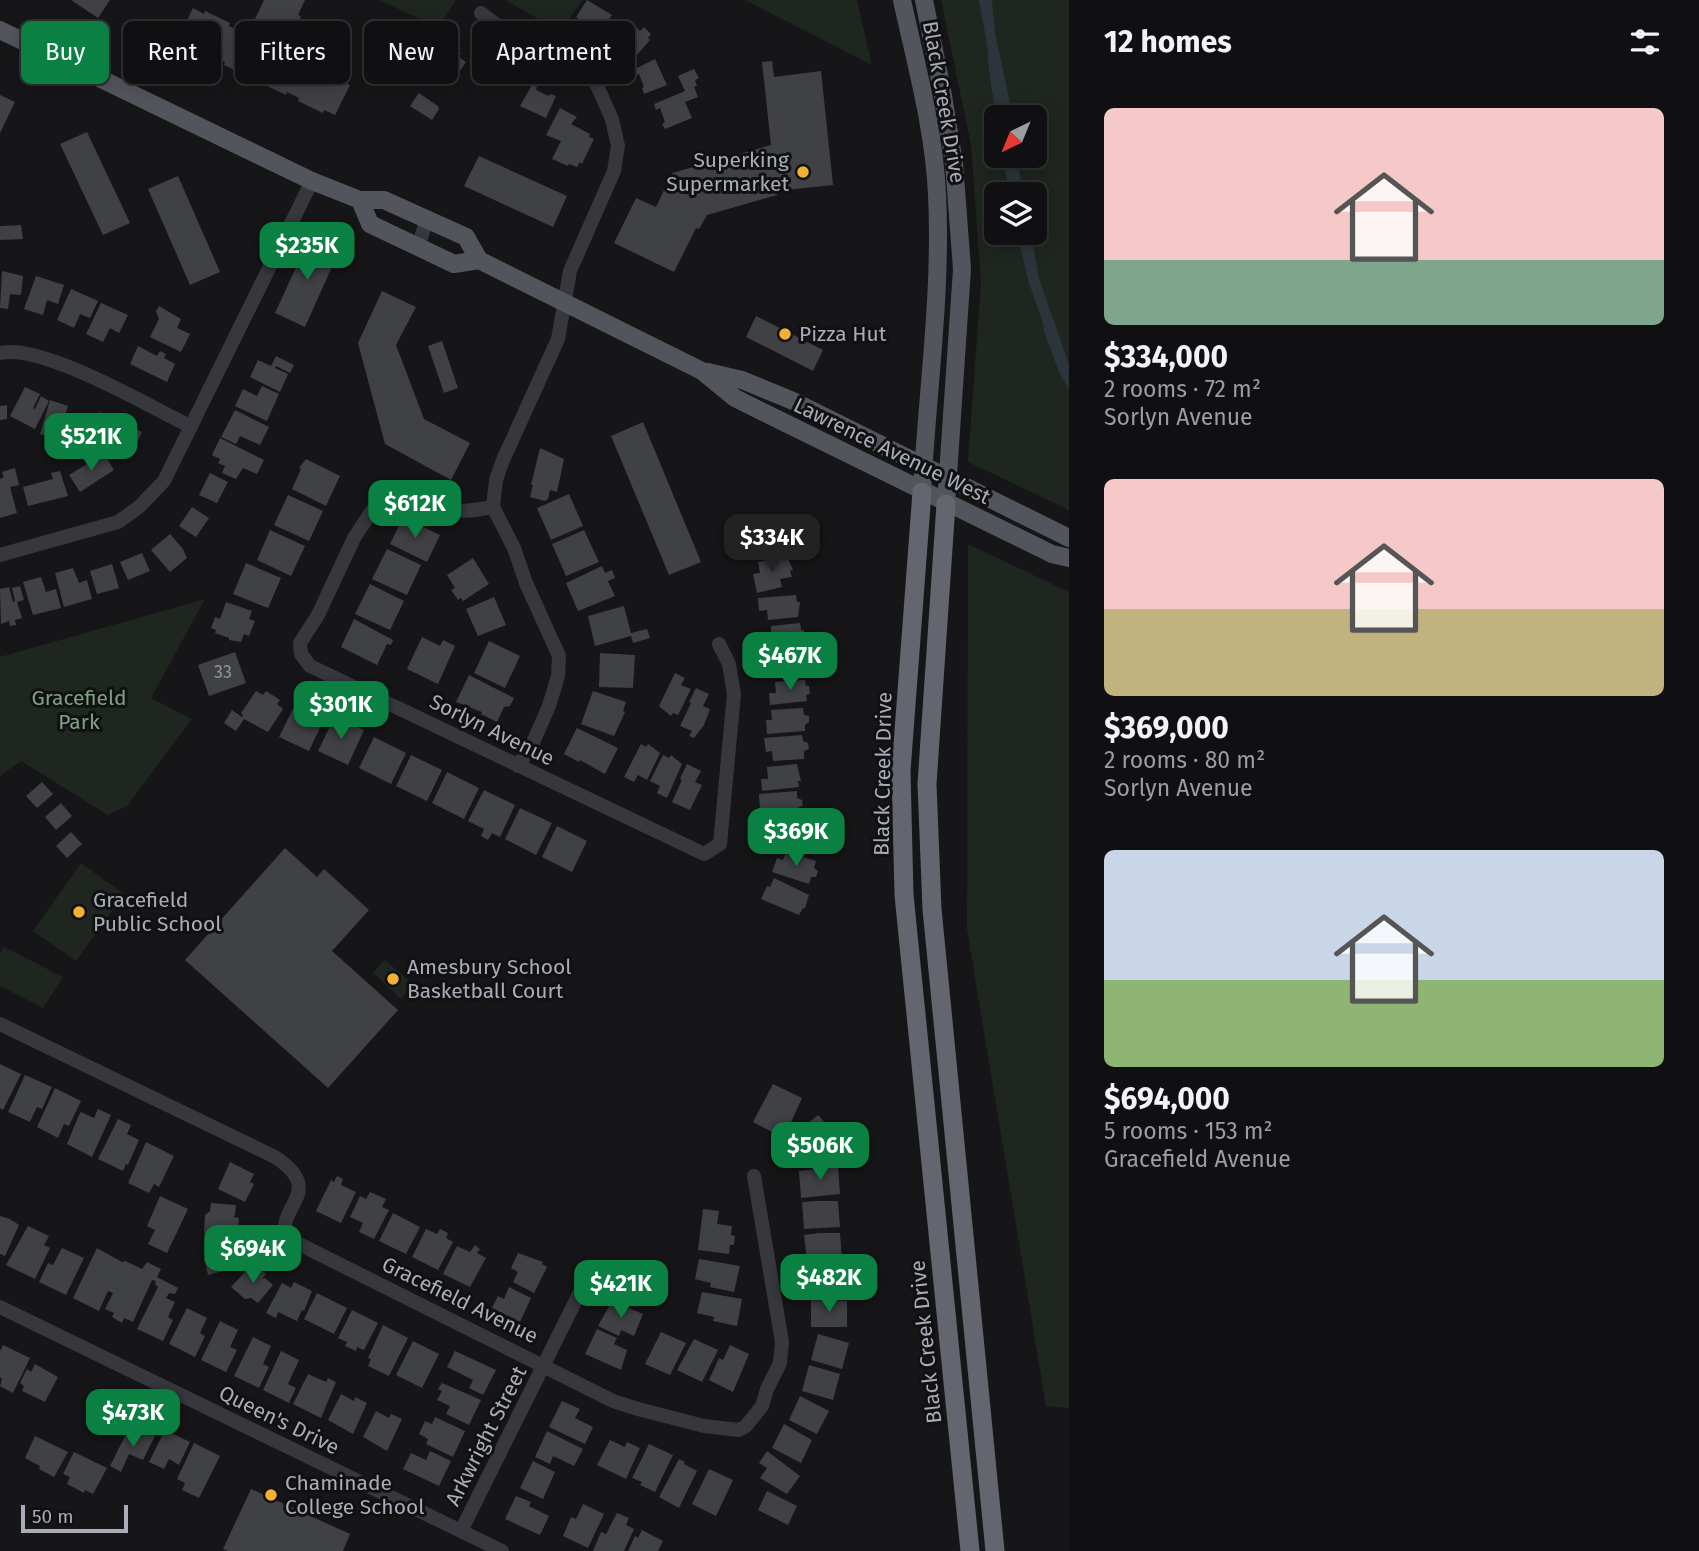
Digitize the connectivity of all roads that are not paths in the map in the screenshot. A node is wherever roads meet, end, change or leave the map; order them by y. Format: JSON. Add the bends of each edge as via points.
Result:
{"nodes":[{"id":1,"x":902,"y":0,"type":"edge"},
{"id":2,"x":923,"y":0,"type":"edge"},
{"id":3,"x":481,"y":13,"type":"dead end"},
{"id":4,"x":0,"y":30,"type":"edge"},
{"id":5,"x":312,"y":181,"type":"junction"},
{"id":6,"x":360,"y":200,"type":"junction"},
{"id":7,"x":427,"y":219,"type":"junction"},
{"id":8,"x":418,"y":247,"type":"junction"},
{"id":9,"x":479,"y":260,"type":"junction"},
{"id":10,"x":565,"y":301,"type":"junction"},
{"id":11,"x":0,"y":352,"type":"edge"},
{"id":12,"x":702,"y":371,"type":"junction"},
{"id":13,"x":190,"y":426,"type":"junction"},
{"id":14,"x":923,"y":465,"type":"junction"},
{"id":15,"x":947,"y":477,"type":"junction"},
{"id":16,"x":922,"y":492,"type":"junction"},
{"id":17,"x":946,"y":504,"type":"junction"},
{"id":18,"x":494,"y":507,"type":"junction"},
{"id":19,"x":1069,"y":538,"type":"edge"},
{"id":20,"x":0,"y":555,"type":"edge"},
{"id":21,"x":1069,"y":558,"type":"edge"},
{"id":22,"x":719,"y":644,"type":"dead end"},
{"id":23,"x":518,"y":766,"type":"junction"},
{"id":24,"x":0,"y":1024,"type":"edge"},
{"id":25,"x":754,"y":1176,"type":"dead end"},
{"id":26,"x":584,"y":1284,"type":"dead end"},
{"id":27,"x":0,"y":1307,"type":"edge"},
{"id":28,"x":545,"y":1366,"type":"junction"},
{"id":29,"x":461,"y":1531,"type":"junction"},
{"id":30,"x":502,"y":1551,"type":"edge"},
{"id":31,"x":970,"y":1551,"type":"edge"},
{"id":32,"x":995,"y":1551,"type":"edge"}],
"edges":[{"from":1,"to":14,"type":"main road","name":"Black Creek Drive","via":[[926,109],[937,191],[937,288]]},
{"from":2,"to":15,"type":"main road","name":"Black Creek Drive","via":[[954,163],[962,269]]},
{"from":3,"to":10,"type":"street","via":[[515,39],[594,79],[612,119],[618,146],[614,171],[570,271]]},
{"from":4,"to":5,"type":"main road","name":"Lawrence Avenue West"},
{"from":5,"to":6,"type":"main road","name":"Lawrence Avenue West"},
{"from":5,"to":13,"type":"street"},
{"from":6,"to":7,"type":"main road","name":"Lawrence Avenue West","via":[[384,200]]},
{"from":6,"to":8,"type":"main road","name":"Lawrence Avenue West","via":[[370,224]]},
{"from":7,"to":8,"type":"street"},
{"from":7,"to":9,"type":"main road","name":"Lawrence Avenue West","via":[[466,237]]},
{"from":8,"to":9,"type":"main road","name":"Lawrence Avenue West","via":[[454,264]]},
{"from":9,"to":10,"type":"main road","name":"Lawrence Avenue West"},
{"from":10,"to":12,"type":"main road","name":"Lawrence Avenue West"},
{"from":10,"to":18,"type":"street","via":[[558,339],[502,460]]},
{"from":11,"to":13,"type":"street","via":[[45,357]]},
{"from":12,"to":14,"type":"main road","name":"Lawrence Avenue West","via":[[742,380],[780,396]]},
{"from":12,"to":16,"type":"main road","name":"Lawrence Avenue West","via":[[735,398]]},
{"from":13,"to":20,"type":"street","via":[[164,481],[118,522]]},
{"from":14,"to":15,"type":"main road","name":"Lawrence Avenue West"},
{"from":14,"to":16,"type":"main road","name":"Black Creek Drive"},
{"from":15,"to":17,"type":"main road","name":"Black Creek Drive"},
{"from":15,"to":19,"type":"main road","name":"Lawrence Avenue West"},
{"from":16,"to":17,"type":"main road","name":"Lawrence Avenue West"},
{"from":16,"to":31,"type":"highway","name":"Black Creek Drive","via":[[901,771],[904,895]]},
{"from":17,"to":21,"type":"main road","name":"Lawrence Avenue West"},
{"from":17,"to":32,"type":"highway","name":"Black Creek Drive","via":[[927,785],[932,895]]},
{"from":18,"to":23,"type":"street","via":[[559,656],[549,706]]},
{"from":18,"to":23,"type":"street","name":"Sorlyn Avenue","via":[[442,508],[401,489],[385,491],[354,538],[318,615],[300,642],[300,654],[310,666]]},
{"from":22,"to":23,"type":"street","name":"Sorlyn Avenue","via":[[734,690],[720,844],[704,854]]},
{"from":24,"to":28,"type":"street","name":"Gracefield Avenue","via":[[275,1157],[298,1178],[299,1196],[286,1224],[289,1239]]},
{"from":25,"to":28,"type":"street","name":"Gracefield Avenue","via":[[782,1342],[780,1363],[762,1406],[746,1426],[739,1430],[704,1426],[638,1409]]},
{"from":26,"to":28,"type":"street","name":"Arkwright Street"},
{"from":27,"to":29,"type":"street","name":"Queen's Drive"},
{"from":28,"to":29,"type":"street","name":"Arkwright Street"},
{"from":29,"to":30,"type":"street","name":"Queen's Drive"}]}
